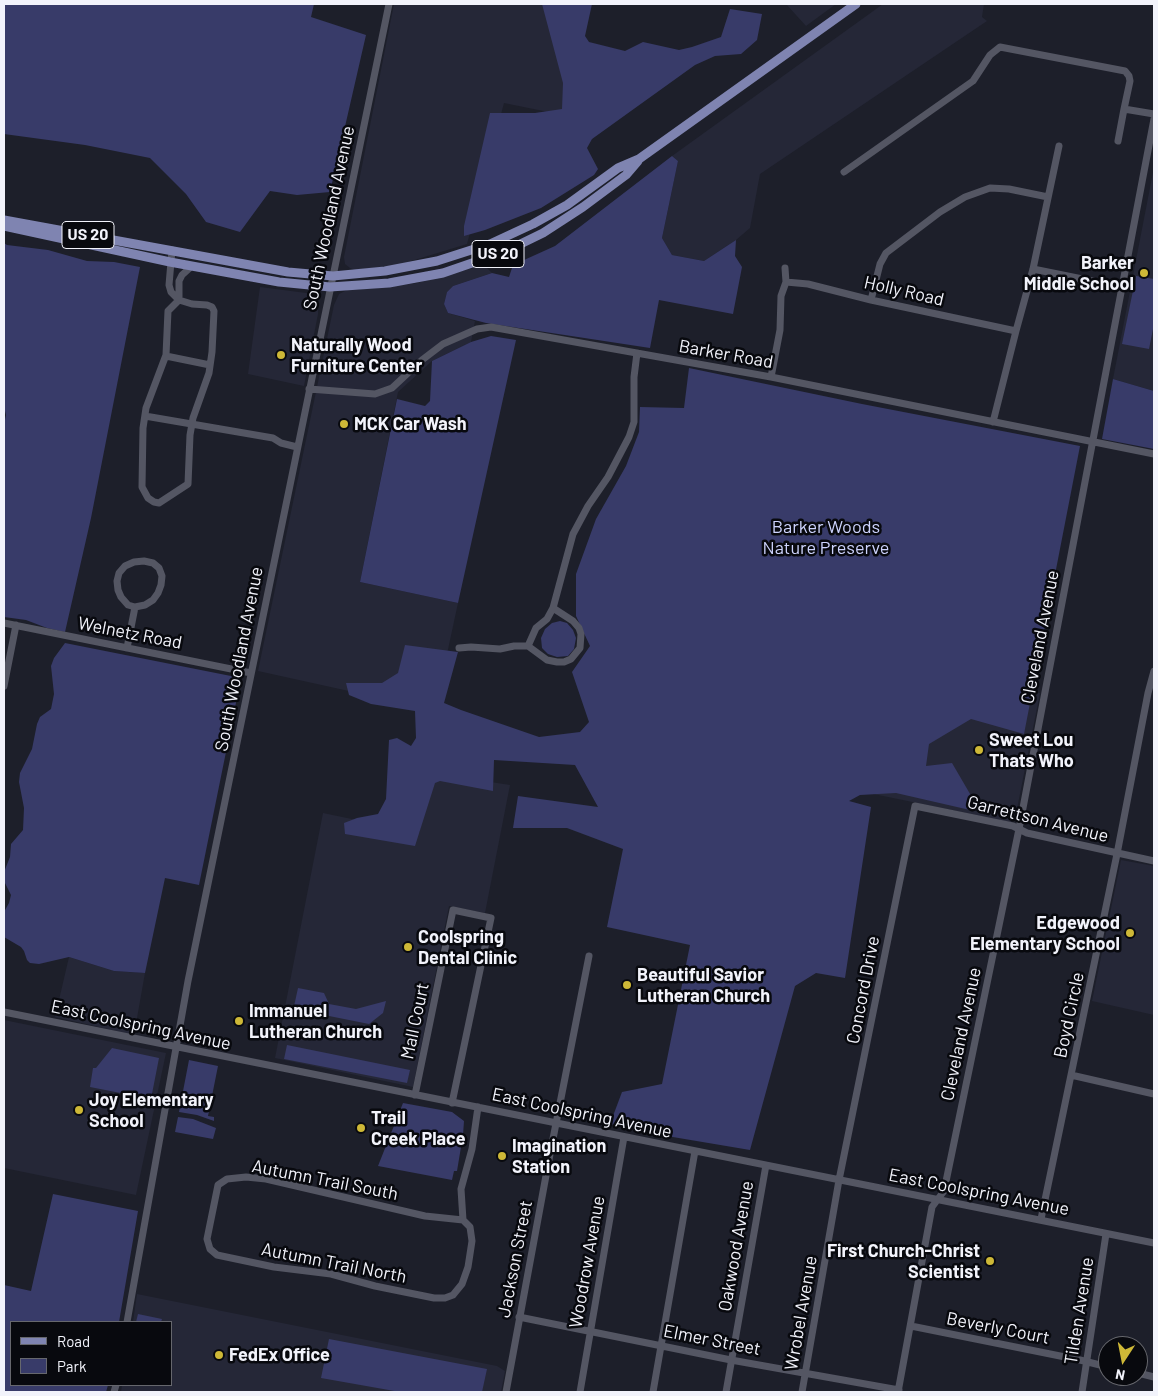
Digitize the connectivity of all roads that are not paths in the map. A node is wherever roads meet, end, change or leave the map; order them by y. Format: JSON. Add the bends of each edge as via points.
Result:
{"nodes":[{"id":1,"x":389,"y":4,"type":"edge"},
{"id":2,"x":856,"y":4,"type":"edge"},
{"id":3,"x":1124,"y":109,"type":"junction"},
{"id":4,"x":1154,"y":114,"type":"edge"},
{"id":5,"x":1154,"y":119,"type":"edge"},
{"id":6,"x":1118,"y":141,"type":"dead end"},
{"id":7,"x":1059,"y":146,"type":"dead end"},
{"id":8,"x":639,"y":159,"type":"junction"},
{"id":9,"x":844,"y":172,"type":"dead end"},
{"id":10,"x":1048,"y":197,"type":"junction"},
{"id":11,"x":4,"y":220,"type":"edge"},
{"id":12,"x":4,"y":226,"type":"edge"},
{"id":13,"x":172,"y":250,"type":"junction"},
{"id":14,"x":170,"y":262,"type":"junction"},
{"id":15,"x":192,"y":266,"type":"junction"},
{"id":16,"x":785,"y":268,"type":"dead end"},
{"id":17,"x":1033,"y":270,"type":"junction"},
{"id":18,"x":332,"y":276,"type":"junction"},
{"id":19,"x":786,"y":282,"type":"junction"},
{"id":20,"x":330,"y":287,"type":"junction"},
{"id":21,"x":1122,"y":287,"type":"junction"},
{"id":22,"x":179,"y":300,"type":"junction"},
{"id":23,"x":871,"y":300,"type":"junction"},
{"id":24,"x":1016,"y":331,"type":"junction"},
{"id":25,"x":637,"y":353,"type":"junction"},
{"id":26,"x":166,"y":356,"type":"junction"},
{"id":27,"x":210,"y":365,"type":"junction"},
{"id":28,"x":771,"y":377,"type":"junction"},
{"id":29,"x":309,"y":388,"type":"junction"},
{"id":30,"x":146,"y":416,"type":"junction"},
{"id":31,"x":993,"y":422,"type":"junction"},
{"id":32,"x":192,"y":425,"type":"junction"},
{"id":33,"x":1092,"y":442,"type":"junction"},
{"id":34,"x":297,"y":448,"type":"junction"},
{"id":35,"x":1154,"y":454,"type":"edge"},
{"id":36,"x":135,"y":607,"type":"junction"},
{"id":37,"x":553,"y":608,"type":"junction"},
{"id":38,"x":4,"y":623,"type":"edge"},
{"id":39,"x":16,"y":625,"type":"junction"},
{"id":40,"x":528,"y":646,"type":"junction"},
{"id":41,"x":127,"y":648,"type":"junction"},
{"id":42,"x":459,"y":648,"type":"dead end"},
{"id":43,"x":1154,"y":671,"type":"edge"},
{"id":44,"x":251,"y":673,"type":"junction"},
{"id":45,"x":4,"y":686,"type":"edge"},
{"id":46,"x":915,"y":806,"type":"joint"},
{"id":47,"x":1019,"y":829,"type":"junction"},
{"id":48,"x":1117,"y":854,"type":"junction"},
{"id":49,"x":1154,"y":861,"type":"edge"},
{"id":50,"x":589,"y":956,"type":"dead end"},
{"id":51,"x":4,"y":1012,"type":"edge"},
{"id":52,"x":176,"y":1048,"type":"junction"},
{"id":53,"x":1072,"y":1075,"type":"junction"},
{"id":54,"x":1154,"y":1094,"type":"edge"},
{"id":55,"x":415,"y":1095,"type":"junction"},
{"id":56,"x":452,"y":1102,"type":"junction"},
{"id":57,"x":478,"y":1107,"type":"junction"},
{"id":58,"x":556,"y":1123,"type":"junction"},
{"id":59,"x":624,"y":1137,"type":"junction"},
{"id":60,"x":695,"y":1151,"type":"junction"},
{"id":61,"x":766,"y":1165,"type":"junction"},
{"id":62,"x":840,"y":1180,"type":"junction"},
{"id":63,"x":938,"y":1199,"type":"junction"},
{"id":64,"x":1042,"y":1219,"type":"junction"},
{"id":65,"x":463,"y":1220,"type":"junction"},
{"id":66,"x":1106,"y":1234,"type":"junction"},
{"id":67,"x":1154,"y":1243,"type":"edge"},
{"id":68,"x":210,"y":1249,"type":"joint"},
{"id":69,"x":519,"y":1317,"type":"junction"},
{"id":70,"x":127,"y":1321,"type":"edge"},
{"id":71,"x":911,"y":1326,"type":"junction"},
{"id":72,"x":590,"y":1332,"type":"junction"},
{"id":73,"x":661,"y":1346,"type":"junction"},
{"id":74,"x":731,"y":1360,"type":"junction"},
{"id":75,"x":1086,"y":1362,"type":"junction"},
{"id":76,"x":1098,"y":1365,"type":"edge"},
{"id":77,"x":805,"y":1373,"type":"junction"},
{"id":78,"x":898,"y":1391,"type":"edge"},
{"id":79,"x":506,"y":1392,"type":"edge"},
{"id":80,"x":580,"y":1392,"type":"edge"},
{"id":81,"x":653,"y":1392,"type":"edge"},
{"id":82,"x":726,"y":1392,"type":"edge"},
{"id":83,"x":802,"y":1392,"type":"edge"},
{"id":84,"x":1082,"y":1392,"type":"edge"}],
"edges":[{"from":1,"to":18,"type":"street","name":"South Woodland Avenue"},
{"from":2,"to":8,"type":"main road","number":"US 20"},
{"from":3,"to":4,"type":"street"},
{"from":3,"to":6,"type":"street"},
{"from":3,"to":9,"type":"street","via":[[1130,81],[1125,71],[1000,47],[990,54],[972,80]]},
{"from":5,"to":21,"type":"street","name":"Cleveland Avenue"},
{"from":7,"to":10,"type":"street"},
{"from":8,"to":18,"type":"main road","number":"US 20","via":[[618,168],[567,205],[490,244],[437,261],[385,271]]},
{"from":8,"to":20,"type":"main road","number":"US 20","via":[[626,176],[583,207],[504,252],[414,279]]},
{"from":10,"to":17,"type":"street"},
{"from":10,"to":23,"type":"street","via":[[990,188],[965,197],[886,254],[880,264]]},
{"from":11,"to":13,"type":"main road","number":"US 20"},
{"from":12,"to":14,"type":"main road","number":"US 20"},
{"from":13,"to":14,"type":"street"},
{"from":13,"to":18,"type":"main road","number":"US 20","via":[[279,271]]},
{"from":14,"to":15,"type":"main road","number":"US 20"},
{"from":14,"to":22,"type":"street","via":[[169,285]]},
{"from":15,"to":20,"type":"main road","number":"US 20","via":[[272,281]]},
{"from":15,"to":22,"type":"street","via":[[179,281]]},
{"from":16,"to":19,"type":"street"},
{"from":17,"to":21,"type":"street"},
{"from":17,"to":24,"type":"street"},
{"from":18,"to":20,"type":"street","name":"South Woodland Avenue"},
{"from":19,"to":23,"type":"street","name":"Holly Road","via":[[808,284]]},
{"from":19,"to":28,"type":"street","via":[[781,296],[780,330]]},
{"from":20,"to":29,"type":"street","name":"South Woodland Avenue"},
{"from":21,"to":33,"type":"street","name":"Cleveland Avenue"},
{"from":22,"to":26,"type":"street","via":[[168,312]]},
{"from":22,"to":27,"type":"street","via":[[207,305],[214,311]]},
{"from":23,"to":24,"type":"street","name":"Holly Road"},
{"from":24,"to":31,"type":"street"},
{"from":25,"to":28,"type":"street","name":"Barker Road"},
{"from":25,"to":29,"type":"street","name":"Barker Road","via":[[491,327],[477,329],[443,344],[392,388],[375,394]]},
{"from":25,"to":37,"type":"street","via":[[632,430],[573,534]]},
{"from":26,"to":27,"type":"street"},
{"from":26,"to":30,"type":"street","via":[[146,408]]},
{"from":27,"to":32,"type":"street"},
{"from":28,"to":31,"type":"street","name":"Barker Road"},
{"from":29,"to":34,"type":"street","name":"South Woodland Avenue"},
{"from":30,"to":32,"type":"street"},
{"from":30,"to":32,"type":"street","via":[[142,487],[148,498],[159,503],[188,484]]},
{"from":31,"to":33,"type":"street","name":"Barker Road"},
{"from":32,"to":34,"type":"street","via":[[273,438]]},
{"from":33,"to":35,"type":"street","name":"Barker Road"},
{"from":33,"to":47,"type":"street","name":"Cleveland Avenue"},
{"from":34,"to":44,"type":"street","name":"South Woodland Avenue"},
{"from":36,"to":36,"type":"street","via":[[144,606],[158,593],[162,576],[153,563],[134,562],[119,573],[117,581],[121,597]]},
{"from":36,"to":41,"type":"street"},
{"from":37,"to":40,"type":"street","via":[[547,619],[536,628]]},
{"from":37,"to":40,"type":"street","via":[[579,628],[580,648],[571,659],[557,662],[547,660]]},
{"from":38,"to":39,"type":"street","name":"Welnetz Road"},
{"from":39,"to":41,"type":"street","name":"Welnetz Road"},
{"from":39,"to":45,"type":"street"},
{"from":40,"to":42,"type":"street"},
{"from":41,"to":44,"type":"street","name":"Welnetz Road"},
{"from":43,"to":48,"type":"street","name":"Boyd Circle"},
{"from":44,"to":52,"type":"street","name":"South Woodland Avenue"},
{"from":46,"to":47,"type":"street","name":"Garrettson Avenue"},
{"from":46,"to":62,"type":"street","name":"Concord Drive"},
{"from":47,"to":48,"type":"street","name":"Garrettson Avenue"},
{"from":47,"to":63,"type":"street","name":"Cleveland Avenue","via":[[944,1191]]},
{"from":48,"to":49,"type":"street","name":"Garrettson Avenue"},
{"from":48,"to":53,"type":"street","name":"Boyd Circle"},
{"from":50,"to":58,"type":"street","name":"Jackson Street"},
{"from":51,"to":52,"type":"street","name":"East Coolspring Avenue"},
{"from":52,"to":55,"type":"street","name":"East Coolspring Avenue"},
{"from":52,"to":70,"type":"street","name":"South Woodland Avenue"},
{"from":53,"to":54,"type":"street"},
{"from":53,"to":64,"type":"street","name":"Boyd Circle"},
{"from":55,"to":56,"type":"street","name":"East Coolspring Avenue"},
{"from":55,"to":56,"type":"street","name":"Mall Court","via":[[453,910],[491,918]]},
{"from":56,"to":57,"type":"street","name":"East Coolspring Avenue"},
{"from":57,"to":58,"type":"street","name":"East Coolspring Avenue"},
{"from":57,"to":65,"type":"street","via":[[472,1149],[461,1189]]},
{"from":58,"to":59,"type":"street","name":"East Coolspring Avenue"},
{"from":58,"to":69,"type":"street","name":"Jackson Street"},
{"from":59,"to":60,"type":"street","name":"East Coolspring Avenue"},
{"from":59,"to":72,"type":"street","name":"Woodrow Avenue"},
{"from":60,"to":61,"type":"street","name":"East Coolspring Avenue"},
{"from":60,"to":73,"type":"street"},
{"from":61,"to":62,"type":"street","name":"East Coolspring Avenue"},
{"from":61,"to":74,"type":"street","name":"Oakwood Avenue"},
{"from":62,"to":63,"type":"street","name":"East Coolspring Avenue"},
{"from":62,"to":77,"type":"street","name":"Wrobel Avenue"},
{"from":63,"to":64,"type":"street","name":"East Coolspring Avenue"},
{"from":63,"to":71,"type":"street","name":"Cleveland Avenue","via":[[932,1207]]},
{"from":64,"to":66,"type":"street","name":"East Coolspring Avenue"},
{"from":65,"to":68,"type":"street","name":"Autumn Trail South","via":[[425,1216],[266,1179],[227,1179],[218,1185],[207,1239]]},
{"from":65,"to":68,"type":"street","name":"Autumn Trail North","via":[[470,1227],[472,1241],[468,1267],[462,1284],[445,1298],[375,1286],[331,1274],[274,1267],[217,1255]]},
{"from":66,"to":67,"type":"street","name":"East Coolspring Avenue"},
{"from":66,"to":75,"type":"street","name":"Tilden Avenue"},
{"from":69,"to":72,"type":"street","name":"Elmer Street"},
{"from":69,"to":79,"type":"street","name":"Jackson Street"},
{"from":71,"to":75,"type":"street","name":"Beverly Court"},
{"from":71,"to":78,"type":"street","name":"Cleveland Avenue"},
{"from":72,"to":73,"type":"street","name":"Elmer Street"},
{"from":72,"to":80,"type":"street","name":"Woodrow Avenue"},
{"from":73,"to":74,"type":"street","name":"Elmer Street"},
{"from":73,"to":81,"type":"street"},
{"from":74,"to":77,"type":"street","name":"Elmer Street"},
{"from":74,"to":82,"type":"street","name":"Oakwood Avenue"},
{"from":75,"to":76,"type":"street","name":"Beverly Court"},
{"from":75,"to":84,"type":"street","name":"Tilden Avenue"},
{"from":77,"to":78,"type":"street","name":"Elmer Street"},
{"from":77,"to":83,"type":"street","name":"Wrobel Avenue"}]}
